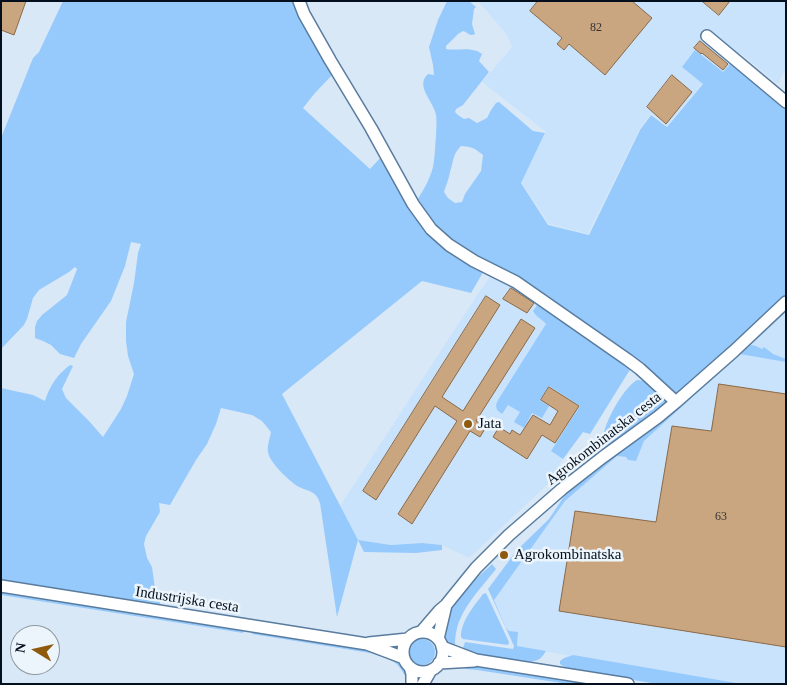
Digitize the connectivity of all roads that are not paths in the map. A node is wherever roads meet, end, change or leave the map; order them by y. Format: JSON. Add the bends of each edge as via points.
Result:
{"nodes":[{"id":1,"x":299,"y":1,"type":"edge"},
{"id":2,"x":707,"y":36,"type":"dead end"},
{"id":3,"x":786,"y":102,"type":"edge"},
{"id":4,"x":786,"y":302,"type":"edge"},
{"id":5,"x":676,"y":402,"type":"junction"},
{"id":6,"x":1,"y":586,"type":"edge"},
{"id":7,"x":446,"y":605,"type":"junction"},
{"id":8,"x":421,"y":632,"type":"junction"},
{"id":9,"x":408,"y":639,"type":"junction"},
{"id":10,"x":440,"y":643,"type":"junction"},
{"id":11,"x":368,"y":644,"type":"junction"},
{"id":12,"x":476,"y":660,"type":"junction"},
{"id":13,"x":407,"y":663,"type":"junction"},
{"id":14,"x":435,"y":667,"type":"junction"},
{"id":15,"x":412,"y":684,"type":"edge"},
{"id":16,"x":423,"y":684,"type":"edge"},
{"id":17,"x":628,"y":684,"type":"edge"}],
"edges":[{"from":1,"to":5,"type":"street","via":[[413,204],[431,229],[449,245],[516,282],[628,360]]},
{"from":2,"to":3,"type":"street"},
{"from":4,"to":5,"type":"street","name":"Agrokombinatska cesta"},
{"from":5,"to":7,"type":"street","name":"Agrokombinatska cesta","via":[[569,484],[510,535],[476,568]]},
{"from":6,"to":11,"type":"street","name":"Industrijska cesta"},
{"from":7,"to":8,"type":"street","name":"Agrokombinatska cesta"},
{"from":7,"to":10,"type":"street","name":"Agrokombinatska cesta"},
{"from":8,"to":9,"type":"street"},
{"from":8,"to":10,"type":"street","via":[[432,634]]},
{"from":9,"to":11,"type":"street","name":"Industrijska cesta"},
{"from":9,"to":13,"type":"street","via":[[404,648]]},
{"from":10,"to":12,"type":"street"},
{"from":10,"to":14,"type":"street","via":[[442,655]]},
{"from":11,"to":13,"type":"street","name":"Industrijska cesta"},
{"from":12,"to":14,"type":"street"},
{"from":12,"to":17,"type":"street"},
{"from":13,"to":14,"type":"street","via":[[423,672]]},
{"from":13,"to":15,"type":"street"},
{"from":14,"to":16,"type":"street"}]}
